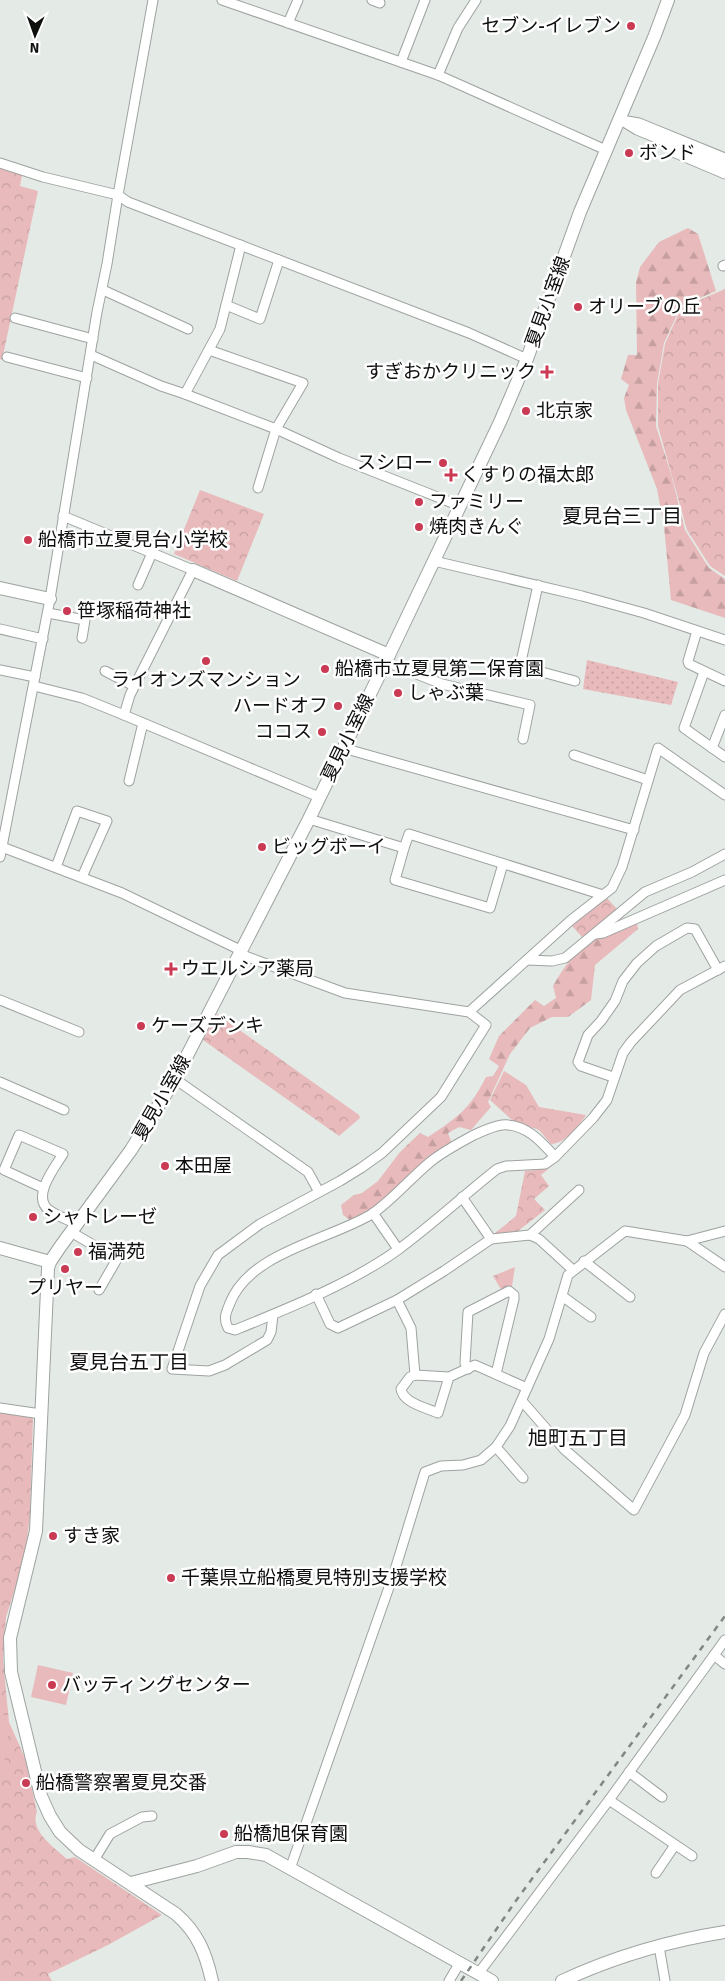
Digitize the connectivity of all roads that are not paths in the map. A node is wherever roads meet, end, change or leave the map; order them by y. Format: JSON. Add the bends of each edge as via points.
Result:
{"nodes":[{"id":1,"x":153,"y":0,"type":"edge"},
{"id":2,"x":222,"y":0,"type":"edge"},
{"id":3,"x":298,"y":0,"type":"edge"},
{"id":4,"x":425,"y":0,"type":"edge"},
{"id":5,"x":476,"y":0,"type":"edge"},
{"id":6,"x":668,"y":0,"type":"edge"},
{"id":7,"x":288,"y":23,"type":"junction"},
{"id":8,"x":401,"y":62,"type":"junction"},
{"id":9,"x":438,"y":75,"type":"junction"},
{"id":10,"x":619,"y":119,"type":"junction"},
{"id":11,"x":673,"y":140,"type":"junction"},
{"id":12,"x":606,"y":150,"type":"junction"},
{"id":13,"x":725,"y":152,"type":"edge"},
{"id":14,"x":725,"y":158,"type":"edge"},
{"id":15,"x":0,"y":163,"type":"edge"},
{"id":16,"x":725,"y":166,"type":"edge"},
{"id":17,"x":725,"y":174,"type":"edge"},
{"id":18,"x":118,"y":195,"type":"junction"},
{"id":19,"x":241,"y":245,"type":"junction"},
{"id":20,"x":279,"y":260,"type":"junction"},
{"id":21,"x":103,"y":290,"type":"junction"},
{"id":22,"x":226,"y":306,"type":"junction"},
{"id":23,"x":14,"y":318,"type":"dead end"},
{"id":24,"x":188,"y":328,"type":"dead end"},
{"id":25,"x":93,"y":339,"type":"junction"},
{"id":26,"x":209,"y":350,"type":"junction"},
{"id":27,"x":91,"y":355,"type":"junction"},
{"id":28,"x":7,"y":357,"type":"dead end"},
{"id":29,"x":527,"y":359,"type":"junction"},
{"id":30,"x":87,"y":378,"type":"junction"},
{"id":31,"x":185,"y":394,"type":"junction"},
{"id":32,"x":276,"y":429,"type":"junction"},
{"id":33,"x":258,"y":488,"type":"dead end"},
{"id":34,"x":460,"y":506,"type":"junction"},
{"id":35,"x":63,"y":516,"type":"junction"},
{"id":36,"x":152,"y":553,"type":"junction"},
{"id":37,"x":434,"y":561,"type":"junction"},
{"id":38,"x":193,"y":570,"type":"junction"},
{"id":39,"x":138,"y":584,"type":"dead end"},
{"id":40,"x":538,"y":585,"type":"junction"},
{"id":41,"x":0,"y":588,"type":"edge"},
{"id":42,"x":50,"y":599,"type":"junction"},
{"id":43,"x":48,"y":613,"type":"junction"},
{"id":44,"x":0,"y":630,"type":"edge"},
{"id":45,"x":697,"y":631,"type":"junction"},
{"id":46,"x":82,"y":638,"type":"dead end"},
{"id":47,"x":43,"y":639,"type":"junction"},
{"id":48,"x":725,"y":640,"type":"edge"},
{"id":49,"x":388,"y":659,"type":"junction"},
{"id":50,"x":0,"y":670,"type":"edge"},
{"id":51,"x":105,"y":672,"type":"dead end"},
{"id":52,"x":704,"y":672,"type":"junction"},
{"id":53,"x":576,"y":681,"type":"dead end"},
{"id":54,"x":34,"y":682,"type":"junction"},
{"id":55,"x":725,"y":682,"type":"edge"},
{"id":56,"x":134,"y":686,"type":"junction"},
{"id":57,"x":124,"y":715,"type":"junction"},
{"id":58,"x":725,"y":715,"type":"edge"},
{"id":59,"x":143,"y":723,"type":"junction"},
{"id":60,"x":523,"y":739,"type":"dead end"},
{"id":61,"x":343,"y":748,"type":"junction"},
{"id":62,"x":712,"y":748,"type":"junction"},
{"id":63,"x":574,"y":755,"type":"dead end"},
{"id":64,"x":725,"y":757,"type":"edge"},
{"id":65,"x":648,"y":780,"type":"junction"},
{"id":66,"x":129,"y":781,"type":"dead end"},
{"id":67,"x":725,"y":795,"type":"edge"},
{"id":68,"x":319,"y":797,"type":"junction"},
{"id":69,"x":4,"y":815,"type":"edge"},
{"id":70,"x":309,"y":819,"type":"junction"},
{"id":71,"x":634,"y":830,"type":"junction"},
{"id":72,"x":2,"y":847,"type":"junction"},
{"id":73,"x":404,"y":848,"type":"junction"},
{"id":74,"x":725,"y":854,"type":"edge"},
{"id":75,"x":0,"y":857,"type":"edge"},
{"id":76,"x":503,"y":864,"type":"junction"},
{"id":77,"x":56,"y":867,"type":"junction"},
{"id":78,"x":82,"y":878,"type":"junction"},
{"id":79,"x":725,"y":880,"type":"edge"},
{"id":80,"x":603,"y":895,"type":"junction"},
{"id":81,"x":594,"y":934,"type":"junction"},
{"id":82,"x":240,"y":952,"type":"junction"},
{"id":83,"x":527,"y":960,"type":"junction"},
{"id":84,"x":722,"y":968,"type":"edge"},
{"id":85,"x":0,"y":1000,"type":"edge"},
{"id":86,"x":469,"y":1012,"type":"junction"},
{"id":87,"x":79,"y":1032,"type":"dead end"},
{"id":88,"x":614,"y":1077,"type":"junction"},
{"id":89,"x":175,"y":1079,"type":"junction"},
{"id":90,"x":0,"y":1082,"type":"edge"},
{"id":91,"x":64,"y":1110,"type":"dead end"},
{"id":92,"x":555,"y":1157,"type":"junction"},
{"id":93,"x":43,"y":1188,"type":"junction"},
{"id":94,"x":579,"y":1190,"type":"dead end"},
{"id":95,"x":319,"y":1192,"type":"junction"},
{"id":96,"x":462,"y":1197,"type":"junction"},
{"id":97,"x":373,"y":1213,"type":"junction"},
{"id":98,"x":74,"y":1228,"type":"junction"},
{"id":99,"x":725,"y":1231,"type":"edge"},
{"id":100,"x":530,"y":1234,"type":"junction"},
{"id":101,"x":491,"y":1238,"type":"junction"},
{"id":102,"x":687,"y":1241,"type":"junction"},
{"id":103,"x":0,"y":1248,"type":"edge"},
{"id":104,"x":398,"y":1249,"type":"junction"},
{"id":105,"x":584,"y":1261,"type":"junction"},
{"id":106,"x":50,"y":1262,"type":"junction"},
{"id":107,"x":725,"y":1268,"type":"edge"},
{"id":108,"x":573,"y":1270,"type":"junction"},
{"id":109,"x":100,"y":1290,"type":"dead end"},
{"id":110,"x":316,"y":1294,"type":"junction"},
{"id":111,"x":562,"y":1296,"type":"junction"},
{"id":112,"x":630,"y":1297,"type":"dead end"},
{"id":113,"x":397,"y":1300,"type":"junction"},
{"id":114,"x":725,"y":1314,"type":"edge"},
{"id":115,"x":273,"y":1315,"type":"junction"},
{"id":116,"x":591,"y":1318,"type":"dead end"},
{"id":117,"x":468,"y":1369,"type":"junction"},
{"id":118,"x":496,"y":1374,"type":"junction"},
{"id":119,"x":415,"y":1375,"type":"junction"},
{"id":120,"x":449,"y":1377,"type":"junction"},
{"id":121,"x":527,"y":1388,"type":"junction"},
{"id":122,"x":522,"y":1400,"type":"junction"},
{"id":123,"x":0,"y":1408,"type":"edge"},
{"id":124,"x":41,"y":1414,"type":"junction"},
{"id":125,"x":496,"y":1447,"type":"junction"},
{"id":126,"x":523,"y":1478,"type":"dead end"},
{"id":127,"x":725,"y":1640,"type":"edge"},
{"id":128,"x":714,"y":1655,"type":"junction"},
{"id":129,"x":725,"y":1664,"type":"edge"},
{"id":130,"x":629,"y":1772,"type":"junction"},
{"id":131,"x":662,"y":1796,"type":"dead end"},
{"id":132,"x":609,"y":1800,"type":"junction"},
{"id":133,"x":152,"y":1816,"type":"dead end"},
{"id":134,"x":675,"y":1845,"type":"junction"},
{"id":135,"x":692,"y":1856,"type":"dead end"},
{"id":136,"x":94,"y":1860,"type":"junction"},
{"id":137,"x":290,"y":1869,"type":"junction"},
{"id":138,"x":656,"y":1874,"type":"dead end"},
{"id":139,"x":131,"y":1884,"type":"junction"},
{"id":140,"x":725,"y":1932,"type":"edge"},
{"id":141,"x":659,"y":1946,"type":"junction"},
{"id":142,"x":459,"y":1964,"type":"junction"},
{"id":143,"x":478,"y":1974,"type":"junction"},
{"id":144,"x":212,"y":1981,"type":"edge"},
{"id":145,"x":449,"y":1981,"type":"edge"},
{"id":146,"x":492,"y":1981,"type":"edge"},
{"id":147,"x":562,"y":1981,"type":"edge"},
{"id":148,"x":665,"y":1981,"type":"edge"}],
"edges":[{"from":1,"to":18,"type":"street"},
{"from":2,"to":7,"type":"street"},
{"from":3,"to":7,"type":"street"},
{"from":4,"to":8,"type":"street"},
{"from":5,"to":9,"type":"street","via":[[458,28]]},
{"from":6,"to":10,"type":"street","name":"夏見小室線"},
{"from":7,"to":8,"type":"street"},
{"from":8,"to":9,"type":"street"},
{"from":9,"to":12,"type":"street"},
{"from":10,"to":11,"type":"street","via":[[640,123]]},
{"from":10,"to":12,"type":"street","name":"夏見小室線"},
{"from":11,"to":13,"type":"street","via":[[680,134]]},
{"from":11,"to":14,"type":"street"},
{"from":11,"to":16,"type":"street"},
{"from":11,"to":17,"type":"street","via":[[671,149],[674,152]]},
{"from":12,"to":29,"type":"street","name":"夏見小室線"},
{"from":15,"to":18,"type":"street"},
{"from":18,"to":19,"type":"street","via":[[128,202]]},
{"from":18,"to":21,"type":"street"},
{"from":19,"to":20,"type":"street"},
{"from":19,"to":22,"type":"street"},
{"from":20,"to":22,"type":"street","via":[[260,319]]},
{"from":20,"to":29,"type":"street","via":[[469,333]]},
{"from":21,"to":24,"type":"street"},
{"from":21,"to":25,"type":"street"},
{"from":22,"to":26,"type":"street","via":[[220,329]]},
{"from":23,"to":25,"type":"street"},
{"from":25,"to":27,"type":"street"},
{"from":26,"to":31,"type":"street"},
{"from":26,"to":32,"type":"street","via":[[303,383]]},
{"from":27,"to":30,"type":"street"},
{"from":27,"to":31,"type":"street"},
{"from":28,"to":30,"type":"street"},
{"from":29,"to":34,"type":"street","name":"夏見小室線"},
{"from":30,"to":35,"type":"street"},
{"from":31,"to":32,"type":"street"},
{"from":32,"to":33,"type":"street"},
{"from":32,"to":34,"type":"street"},
{"from":34,"to":37,"type":"street","name":"夏見小室線"},
{"from":35,"to":36,"type":"street"},
{"from":35,"to":42,"type":"street"},
{"from":36,"to":38,"type":"street"},
{"from":36,"to":39,"type":"street"},
{"from":37,"to":40,"type":"street"},
{"from":37,"to":49,"type":"street","name":"夏見小室線"},
{"from":38,"to":49,"type":"street"},
{"from":38,"to":56,"type":"street"},
{"from":40,"to":45,"type":"street","via":[[644,613]]},
{"from":40,"to":53,"type":"street","via":[[520,666]]},
{"from":41,"to":42,"type":"street"},
{"from":42,"to":43,"type":"street"},
{"from":43,"to":46,"type":"street","via":[[85,620]]},
{"from":43,"to":47,"type":"street"},
{"from":44,"to":47,"type":"street"},
{"from":45,"to":48,"type":"street"},
{"from":45,"to":52,"type":"street","via":[[688,661]]},
{"from":47,"to":54,"type":"street"},
{"from":49,"to":60,"type":"street","via":[[442,684],[530,705]]},
{"from":49,"to":61,"type":"street","name":"夏見小室線"},
{"from":50,"to":54,"type":"street"},
{"from":51,"to":56,"type":"street"},
{"from":52,"to":55,"type":"street"},
{"from":52,"to":62,"type":"street","via":[[684,728]]},
{"from":54,"to":57,"type":"street"},
{"from":54,"to":69,"type":"street"},
{"from":56,"to":57,"type":"street"},
{"from":57,"to":59,"type":"street"},
{"from":58,"to":62,"type":"street"},
{"from":59,"to":66,"type":"street"},
{"from":59,"to":68,"type":"street"},
{"from":61,"to":68,"type":"street","name":"夏見小室線"},
{"from":61,"to":71,"type":"street"},
{"from":62,"to":64,"type":"street"},
{"from":63,"to":65,"type":"street"},
{"from":65,"to":67,"type":"street","via":[[658,748]]},
{"from":65,"to":71,"type":"street"},
{"from":68,"to":70,"type":"street","name":"夏見小室線"},
{"from":69,"to":72,"type":"street"},
{"from":70,"to":73,"type":"street"},
{"from":70,"to":82,"type":"street","name":"夏見小室線"},
{"from":71,"to":80,"type":"street","via":[[612,888]]},
{"from":72,"to":75,"type":"street"},
{"from":72,"to":77,"type":"street"},
{"from":73,"to":76,"type":"street","via":[[409,834]]},
{"from":73,"to":76,"type":"street","via":[[395,880],[490,908]]},
{"from":74,"to":81,"type":"street","via":[[645,892]]},
{"from":76,"to":80,"type":"street"},
{"from":77,"to":78,"type":"street"},
{"from":77,"to":78,"type":"street","via":[[77,811],[107,821]]},
{"from":78,"to":82,"type":"street","via":[[141,901]]},
{"from":79,"to":81,"type":"street","via":[[603,933]]},
{"from":80,"to":83,"type":"street"},
{"from":81,"to":83,"type":"street","via":[[565,958]]},
{"from":82,"to":86,"type":"street","via":[[345,993]]},
{"from":82,"to":89,"type":"street","name":"夏見小室線"},
{"from":83,"to":86,"type":"street"},
{"from":84,"to":88,"type":"street","via":[[680,990],[667,1003],[623,1053]]},
{"from":84,"to":88,"type":"street","via":[[695,929],[687,928],[656,946],[637,964],[623,981],[615,1001],[588,1035],[578,1062],[581,1066]]},
{"from":85,"to":87,"type":"street"},
{"from":86,"to":95,"type":"street","via":[[486,1025],[441,1097],[362,1168]]},
{"from":88,"to":92,"type":"street","via":[[607,1100]]},
{"from":89,"to":95,"type":"street","via":[[308,1172]]},
{"from":89,"to":98,"type":"street","name":"夏見小室線","via":[[146,1129]]},
{"from":90,"to":91,"type":"street"},
{"from":92,"to":96,"type":"street","via":[[545,1164],[497,1169]]},
{"from":92,"to":97,"type":"street","via":[[536,1136],[511,1125],[500,1125],[467,1139],[430,1162]]},
{"from":93,"to":93,"type":"street","via":[[4,1170],[19,1135],[63,1154]]},
{"from":93,"to":98,"type":"street","via":[[42,1199],[47,1209]]},
{"from":94,"to":100,"type":"street"},
{"from":95,"to":115,"type":"street","via":[[260,1224],[218,1255],[200,1286],[172,1370],[209,1372],[225,1366],[267,1340]]},
{"from":96,"to":101,"type":"street"},
{"from":96,"to":104,"type":"street"},
{"from":97,"to":104,"type":"street"},
{"from":97,"to":115,"type":"street","via":[[265,1265],[243,1282],[224,1318],[228,1328],[234,1330]]},
{"from":98,"to":106,"type":"street","name":"夏見小室線"},
{"from":98,"to":109,"type":"street","via":[[117,1259]]},
{"from":99,"to":102,"type":"street"},
{"from":100,"to":101,"type":"street"},
{"from":100,"to":108,"type":"street","via":[[539,1238]]},
{"from":101,"to":113,"type":"street"},
{"from":102,"to":105,"type":"street","via":[[625,1231]]},
{"from":102,"to":107,"type":"street"},
{"from":103,"to":106,"type":"street"},
{"from":104,"to":110,"type":"street","via":[[367,1269]]},
{"from":105,"to":108,"type":"street"},
{"from":105,"to":112,"type":"street"},
{"from":106,"to":124,"type":"street"},
{"from":108,"to":111,"type":"street","via":[[568,1275]]},
{"from":110,"to":113,"type":"street","via":[[330,1324],[338,1328]]},
{"from":110,"to":115,"type":"street"},
{"from":111,"to":116,"type":"street"},
{"from":111,"to":121,"type":"street","via":[[549,1339]]},
{"from":113,"to":119,"type":"street","via":[[411,1328]]},
{"from":114,"to":122,"type":"street","via":[[704,1353],[685,1415],[634,1510],[564,1449]]},
{"from":117,"to":118,"type":"street","via":[[475,1365]]},
{"from":117,"to":118,"type":"street","via":[[465,1363],[468,1312],[509,1291],[514,1299]]},
{"from":117,"to":120,"type":"street"},
{"from":118,"to":121,"type":"street"},
{"from":119,"to":120,"type":"street"},
{"from":119,"to":120,"type":"street","via":[[401,1389],[402,1394],[406,1399],[438,1413]]},
{"from":121,"to":122,"type":"street"},
{"from":122,"to":125,"type":"street"},
{"from":123,"to":124,"type":"street"},
{"from":124,"to":136,"type":"street","via":[[36,1531],[10,1638],[11,1672],[36,1778],[50,1816],[60,1832]]},
{"from":125,"to":126,"type":"street"},
{"from":125,"to":137,"type":"street","via":[[481,1460],[441,1466],[425,1472],[394,1574]]},
{"from":127,"to":128,"type":"street"},
{"from":128,"to":129,"type":"street"},
{"from":128,"to":130,"type":"street"},
{"from":130,"to":131,"type":"street"},
{"from":130,"to":132,"type":"street"},
{"from":132,"to":134,"type":"street"},
{"from":132,"to":143,"type":"street"},
{"from":133,"to":136,"type":"street","via":[[142,1817],[110,1834]]},
{"from":134,"to":135,"type":"street"},
{"from":134,"to":138,"type":"street"},
{"from":136,"to":139,"type":"street"},
{"from":137,"to":139,"type":"street","via":[[266,1855],[236,1852]]},
{"from":137,"to":142,"type":"street"},
{"from":139,"to":144,"type":"street","via":[[188,1924],[203,1949]]},
{"from":140,"to":141,"type":"street"},
{"from":141,"to":147,"type":"street","via":[[592,1967]]},
{"from":141,"to":148,"type":"street"},
{"from":142,"to":143,"type":"street"},
{"from":142,"to":145,"type":"street"},
{"from":143,"to":146,"type":"street"}]}
